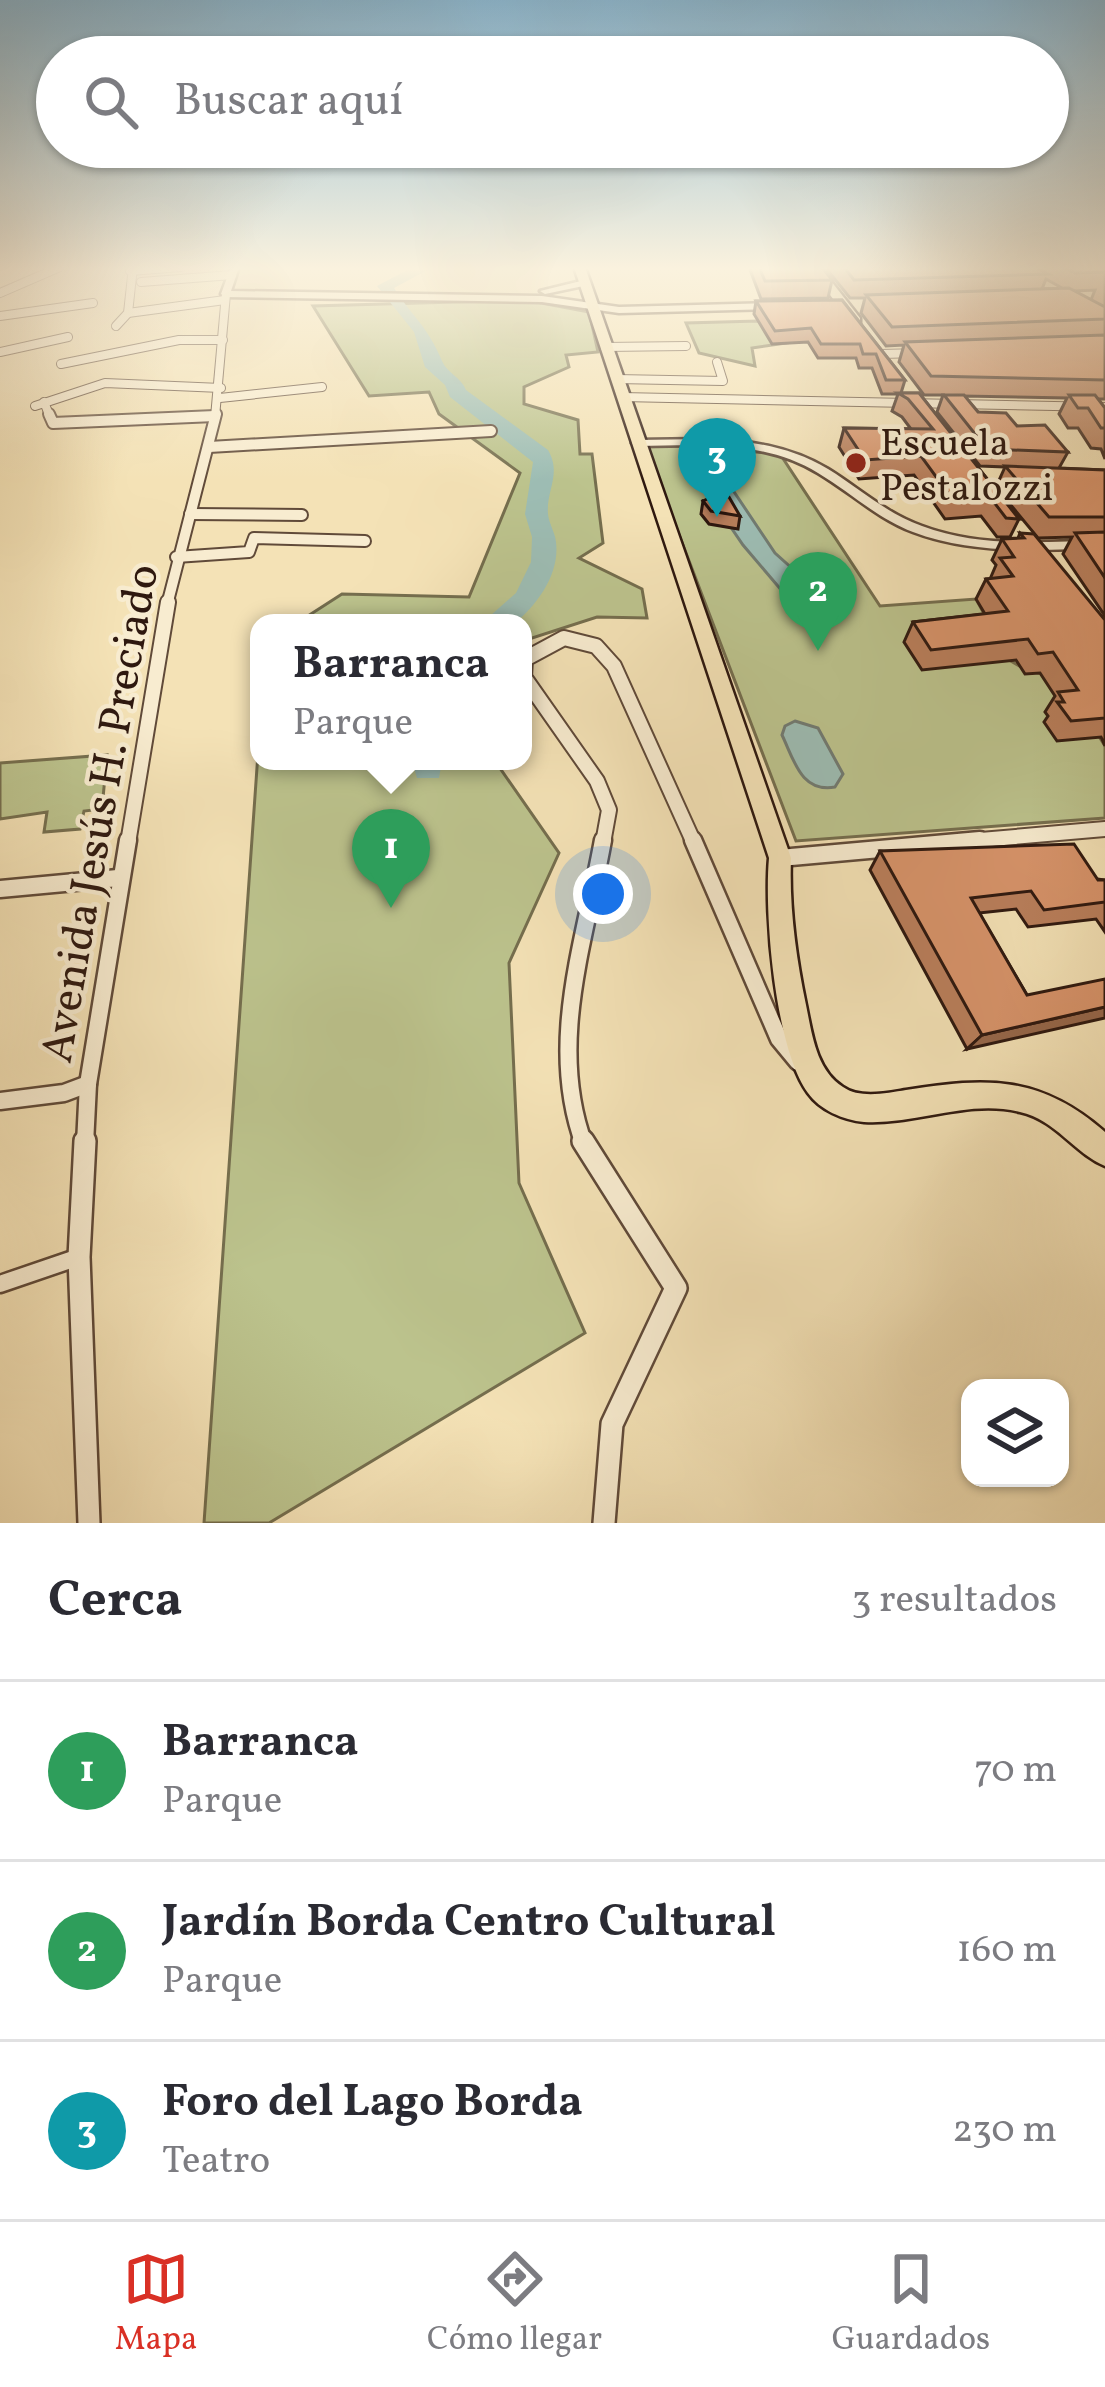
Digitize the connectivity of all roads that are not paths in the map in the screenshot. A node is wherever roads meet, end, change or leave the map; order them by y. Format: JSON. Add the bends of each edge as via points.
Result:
{"nodes":[{"id":1,"x":63,"y":338,"type":"edge"},
{"id":2,"x":602,"y":338,"type":"edge"},
{"id":3,"x":872,"y":338,"type":"edge"},
{"id":4,"x":223,"y":340,"type":"joint"},
{"id":5,"x":686,"y":346,"type":"dead end"},
{"id":6,"x":605,"y":347,"type":"junction"},
{"id":7,"x":0,"y":352,"type":"edge"},
{"id":8,"x":925,"y":353,"type":"edge"},
{"id":9,"x":882,"y":354,"type":"junction"},
{"id":10,"x":717,"y":362,"type":"dead end"},
{"id":11,"x":61,"y":364,"type":"dead end"},
{"id":12,"x":896,"y":374,"type":"edge"},
{"id":13,"x":322,"y":387,"type":"dead end"},
{"id":14,"x":619,"y":388,"type":"junction"},
{"id":15,"x":907,"y":389,"type":"edge"},
{"id":16,"x":221,"y":393,"type":"junction"},
{"id":17,"x":919,"y":405,"type":"junction"},
{"id":18,"x":1105,"y":407,"type":"edge"},
{"id":19,"x":215,"y":416,"type":"junction"},
{"id":20,"x":932,"y":423,"type":"edge"},
{"id":21,"x":491,"y":431,"type":"dead end"},
{"id":22,"x":638,"y":442,"type":"junction"},
{"id":23,"x":209,"y":447,"type":"junction"},
{"id":24,"x":190,"y":514,"type":"junction"},
{"id":25,"x":302,"y":515,"type":"dead end"},
{"id":26,"x":1018,"y":530,"type":"edge"},
{"id":27,"x":365,"y":541,"type":"dead end"},
{"id":28,"x":1105,"y":544,"type":"edge"},
{"id":29,"x":1033,"y":548,"type":"junction"},
{"id":30,"x":176,"y":557,"type":"junction"},
{"id":31,"x":1051,"y":569,"type":"edge"},
{"id":32,"x":532,"y":652,"type":"edge"},
{"id":33,"x":532,"y":688,"type":"edge"},
{"id":34,"x":1105,"y":829,"type":"edge"},
{"id":35,"x":780,"y":858,"type":"junction"},
{"id":36,"x":118,"y":878,"type":"junction"},
{"id":37,"x":0,"y":889,"type":"edge"},
{"id":38,"x":813,"y":1081,"type":"junction"},
{"id":39,"x":88,"y":1084,"type":"junction"},
{"id":40,"x":0,"y":1102,"type":"edge"},
{"id":41,"x":1074,"y":1123,"type":"junction"},
{"id":42,"x":1105,"y":1123,"type":"edge"},
{"id":43,"x":1105,"y":1152,"type":"edge"},
{"id":44,"x":79,"y":1257,"type":"junction"},
{"id":45,"x":0,"y":1284,"type":"edge"},
{"id":46,"x":89,"y":1523,"type":"edge"},
{"id":47,"x":604,"y":1523,"type":"edge"}],
"edges":[{"from":1,"to":7,"type":"street"},
{"from":2,"to":6,"type":"main road"},
{"from":3,"to":9,"type":"main road"},
{"from":4,"to":11,"type":"street","via":[[178,340]]},
{"from":4,"to":16,"type":"street","name":"Avenida Jesús H. Preciado"},
{"from":5,"to":6,"type":"street"},
{"from":6,"to":14,"type":"main road"},
{"from":8,"to":9,"type":"street"},
{"from":9,"to":12,"type":"main road"},
{"from":10,"to":14,"type":"street","via":[[723,381]]},
{"from":13,"to":16,"type":"street"},
{"from":14,"to":17,"type":"street"},
{"from":14,"to":22,"type":"main road"},
{"from":15,"to":17,"type":"main road"},
{"from":16,"to":19,"type":"street","name":"Avenida Jesús H. Preciado"},
{"from":16,"to":19,"type":"street","via":[[105,383],[40,404],[53,423]]},
{"from":17,"to":18,"type":"street"},
{"from":17,"to":20,"type":"main road"},
{"from":19,"to":23,"type":"street","name":"Avenida Jesús H. Preciado"},
{"from":21,"to":23,"type":"street"},
{"from":22,"to":29,"type":"street","via":[[791,455],[916,529],[1001,550]]},
{"from":22,"to":35,"type":"main road"},
{"from":23,"to":24,"type":"street","name":"Avenida Jesús H. Preciado"},
{"from":24,"to":25,"type":"street"},
{"from":24,"to":30,"type":"street","name":"Avenida Jesús H. Preciado"},
{"from":26,"to":29,"type":"main road"},
{"from":27,"to":30,"type":"street","via":[[254,538],[249,552]]},
{"from":28,"to":29,"type":"street"},
{"from":29,"to":31,"type":"main road"},
{"from":30,"to":36,"type":"street","name":"Avenida Jesús H. Preciado"},
{"from":32,"to":38,"type":"street","via":[[562,637],[604,653],[779,1039]]},
{"from":33,"to":47,"type":"street","via":[[609,810],[568,1012],[574,1107],[588,1155],[661,1253],[676,1288],[612,1424]]},
{"from":34,"to":35,"type":"street"},
{"from":35,"to":38,"type":"main road","via":[[776,889],[794,1021]]},
{"from":36,"to":37,"type":"street"},
{"from":36,"to":39,"type":"street","name":"Avenida Jesús H. Preciado"},
{"from":38,"to":41,"type":"main road","via":[[835,1102],[865,1110],[1002,1095]]},
{"from":39,"to":40,"type":"street"},
{"from":39,"to":44,"type":"street","name":"Avenida Jesús H. Preciado"},
{"from":41,"to":42,"type":"street"},
{"from":41,"to":43,"type":"main road"},
{"from":44,"to":45,"type":"street"},
{"from":44,"to":46,"type":"street","name":"Avenida Jesús H. Preciado"}]}
